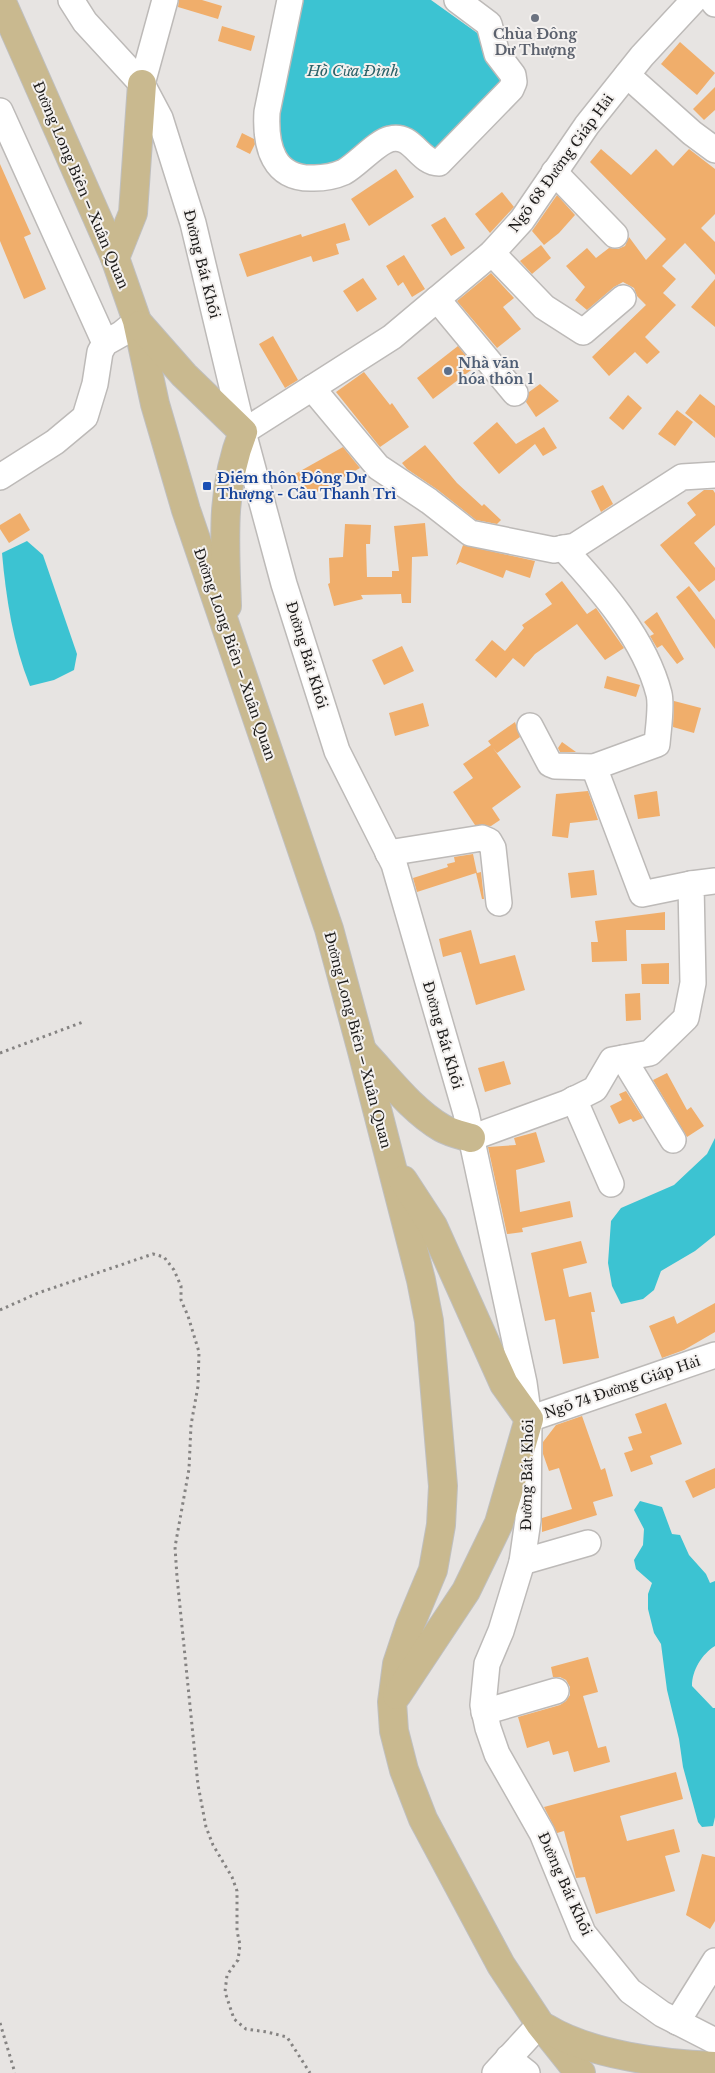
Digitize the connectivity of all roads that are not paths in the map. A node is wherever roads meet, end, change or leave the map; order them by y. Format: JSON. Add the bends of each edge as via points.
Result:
{"nodes":[{"id":1,"x":1,"y":0,"type":"edge"},
{"id":2,"x":165,"y":0,"type":"edge"},
{"id":3,"x":290,"y":0,"type":"edge"},
{"id":4,"x":457,"y":0,"type":"edge"},
{"id":5,"x":694,"y":0,"type":"edge"},
{"id":6,"x":712,"y":0,"type":"edge"},
{"id":7,"x":72,"y":1,"type":"edge"},
{"id":8,"x":715,"y":4,"type":"edge"},
{"id":9,"x":627,"y":74,"type":"junction"},
{"id":10,"x":142,"y":84,"type":"junction"},
{"id":11,"x":0,"y":111,"type":"edge"},
{"id":12,"x":715,"y":150,"type":"edge"},
{"id":13,"x":554,"y":172,"type":"junction"},
{"id":14,"x":615,"y":235,"type":"dead end"},
{"id":15,"x":492,"y":253,"type":"junction"},
{"id":16,"x":115,"y":258,"type":"junction"},
{"id":17,"x":623,"y":298,"type":"dead end"},
{"id":18,"x":437,"y":299,"type":"junction"},
{"id":19,"x":137,"y":322,"type":"junction"},
{"id":20,"x":105,"y":343,"type":"junction"},
{"id":21,"x":312,"y":388,"type":"junction"},
{"id":22,"x":515,"y":394,"type":"dead end"},
{"id":23,"x":243,"y":432,"type":"junction"},
{"id":24,"x":715,"y":475,"type":"edge"},
{"id":25,"x":0,"y":476,"type":"edge"},
{"id":26,"x":563,"y":548,"type":"junction"},
{"id":27,"x":228,"y":637,"type":"junction"},
{"id":28,"x":530,"y":726,"type":"dead end"},
{"id":29,"x":594,"y":767,"type":"junction"},
{"id":30,"x":388,"y":853,"type":"junction"},
{"id":31,"x":703,"y":882,"type":"edge"},
{"id":32,"x":500,"y":903,"type":"dead end"},
{"id":33,"x":704,"y":969,"type":"edge"},
{"id":34,"x":362,"y":1051,"type":"junction"},
{"id":35,"x":623,"y":1058,"type":"junction"},
{"id":36,"x":574,"y":1099,"type":"junction"},
{"id":37,"x":471,"y":1138,"type":"junction"},
{"id":38,"x":674,"y":1140,"type":"dead end"},
{"id":39,"x":390,"y":1161,"type":"junction"},
{"id":40,"x":611,"y":1184,"type":"dead end"},
{"id":41,"x":715,"y":1355,"type":"edge"},
{"id":42,"x":529,"y":1420,"type":"junction"},
{"id":43,"x":588,"y":1544,"type":"dead end"},
{"id":44,"x":522,"y":1562,"type":"junction"},
{"id":45,"x":556,"y":1691,"type":"dead end"},
{"id":46,"x":392,"y":1702,"type":"junction"},
{"id":47,"x":484,"y":1712,"type":"junction"},
{"id":48,"x":715,"y":1960,"type":"edge"},
{"id":49,"x":677,"y":2022,"type":"junction"},
{"id":50,"x":540,"y":2024,"type":"junction"},
{"id":51,"x":715,"y":2042,"type":"edge"},
{"id":52,"x":501,"y":2065,"type":"edge"},
{"id":53,"x":715,"y":2066,"type":"edge"},
{"id":54,"x":528,"y":2073,"type":"edge"},
{"id":55,"x":582,"y":2073,"type":"edge"}],
"edges":[{"from":1,"to":16,"type":"main road","name":"Đường Long Biên – Xuân Quan"},
{"from":2,"to":10,"type":"street"},
{"from":3,"to":4,"type":"street","via":[[266,112],[266,127],[271,152],[282,170],[293,176],[325,178],[342,173],[391,138],[404,139],[428,160],[439,163],[511,90],[514,75],[497,54],[489,24]]},
{"from":5,"to":9,"type":"street","name":"Ngõ 68 Đường Giáp Hải"},
{"from":6,"to":8,"type":"street"},
{"from":7,"to":10,"type":"street","name":"Đường Bát Khối","via":[[85,22]]},
{"from":9,"to":12,"type":"street"},
{"from":9,"to":13,"type":"street","name":"Ngõ 68 Đường Giáp Hải"},
{"from":10,"to":16,"type":"main road","via":[[133,214]]},
{"from":10,"to":23,"type":"street","name":"Đường Bát Khối","via":[[160,118],[193,223]]},
{"from":11,"to":20,"type":"street"},
{"from":13,"to":14,"type":"street"},
{"from":13,"to":15,"type":"street","name":"Ngõ 68 Đường Giáp Hải","via":[[522,220]]},
{"from":15,"to":17,"type":"street","via":[[544,306],[583,332]]},
{"from":15,"to":18,"type":"street","name":"Ngõ 68 Đường Giáp Hải"},
{"from":16,"to":19,"type":"main road","name":"Đường Long Biên – Xuân Quan"},
{"from":18,"to":21,"type":"street","name":"Ngõ 68 Đường Giáp Hải","via":[[392,337]]},
{"from":18,"to":22,"type":"street"},
{"from":19,"to":20,"type":"street"},
{"from":19,"to":23,"type":"main road","via":[[184,375]]},
{"from":19,"to":27,"type":"main road","name":"Đường Long Biên – Xuân Quan","via":[[155,404]]},
{"from":20,"to":25,"type":"street","via":[[84,417],[55,442]]},
{"from":21,"to":23,"type":"street","name":"Ngõ 68 Đường Giáp Hải"},
{"from":21,"to":26,"type":"street","via":[[378,467],[470,533],[554,550]]},
{"from":23,"to":27,"type":"main road","via":[[230,474],[226,511]]},
{"from":23,"to":30,"type":"street","name":"Đường Bát Khối","via":[[284,584],[337,751]]},
{"from":24,"to":26,"type":"street","via":[[682,477],[575,546]]},
{"from":26,"to":29,"type":"street","via":[[600,588],[642,650],[660,696],[657,744]]},
{"from":27,"to":34,"type":"main road","name":"Đường Long Biên – Xuân Quan","via":[[329,929]]},
{"from":28,"to":29,"type":"street","via":[[550,764]]},
{"from":29,"to":31,"type":"street","via":[[642,894]]},
{"from":30,"to":32,"type":"street","via":[[482,838],[489,841],[493,848]]},
{"from":30,"to":37,"type":"street","name":"Đường Bát Khối","via":[[425,969]]},
{"from":31,"to":33,"type":"street"},
{"from":33,"to":35,"type":"street","via":[[693,983],[686,1018],[650,1053]]},
{"from":34,"to":37,"type":"main road","via":[[432,1121],[452,1133]]},
{"from":34,"to":39,"type":"main road","name":"Đường Long Biên – Xuân Quan"},
{"from":35,"to":36,"type":"street","via":[[612,1060],[594,1089]]},
{"from":35,"to":38,"type":"street"},
{"from":36,"to":37,"type":"street"},
{"from":36,"to":40,"type":"street"},
{"from":37,"to":42,"type":"street","name":"Đường Bát Khối","via":[[524,1383]]},
{"from":39,"to":42,"type":"main road","via":[[433,1226],[504,1384]]},
{"from":39,"to":46,"type":"main road","name":"Đường Long Biên – Xuân Quan","via":[[429,1321],[443,1486],[441,1525],[433,1570],[397,1664]]},
{"from":41,"to":42,"type":"street","name":"Ngõ 74 Đường Giáp Hải"},
{"from":42,"to":44,"type":"street","name":"Đường Bát Khối","via":[[528,1520]]},
{"from":42,"to":46,"type":"main road","via":[[499,1523],[466,1591]]},
{"from":43,"to":44,"type":"street"},
{"from":44,"to":47,"type":"street","name":"Đường Bát Khối","via":[[501,1631],[487,1664]]},
{"from":45,"to":47,"type":"street"},
{"from":46,"to":50,"type":"main road","name":"Đường Long Biên – Xuân Quan","via":[[394,1731],[404,1770],[423,1819],[501,1965]]},
{"from":47,"to":49,"type":"street","name":"Đường Bát Khối","via":[[497,1754],[542,1833],[583,1933],[630,1992]]},
{"from":48,"to":49,"type":"street"},
{"from":49,"to":51,"type":"street","name":"Đường Bát Khối"},
{"from":50,"to":52,"type":"street"},
{"from":50,"to":53,"type":"main road","via":[[580,2044],[633,2057]]},
{"from":50,"to":55,"type":"main road","name":"Đường Long Biên – Xuân Quan"},
{"from":52,"to":54,"type":"street"}]}
